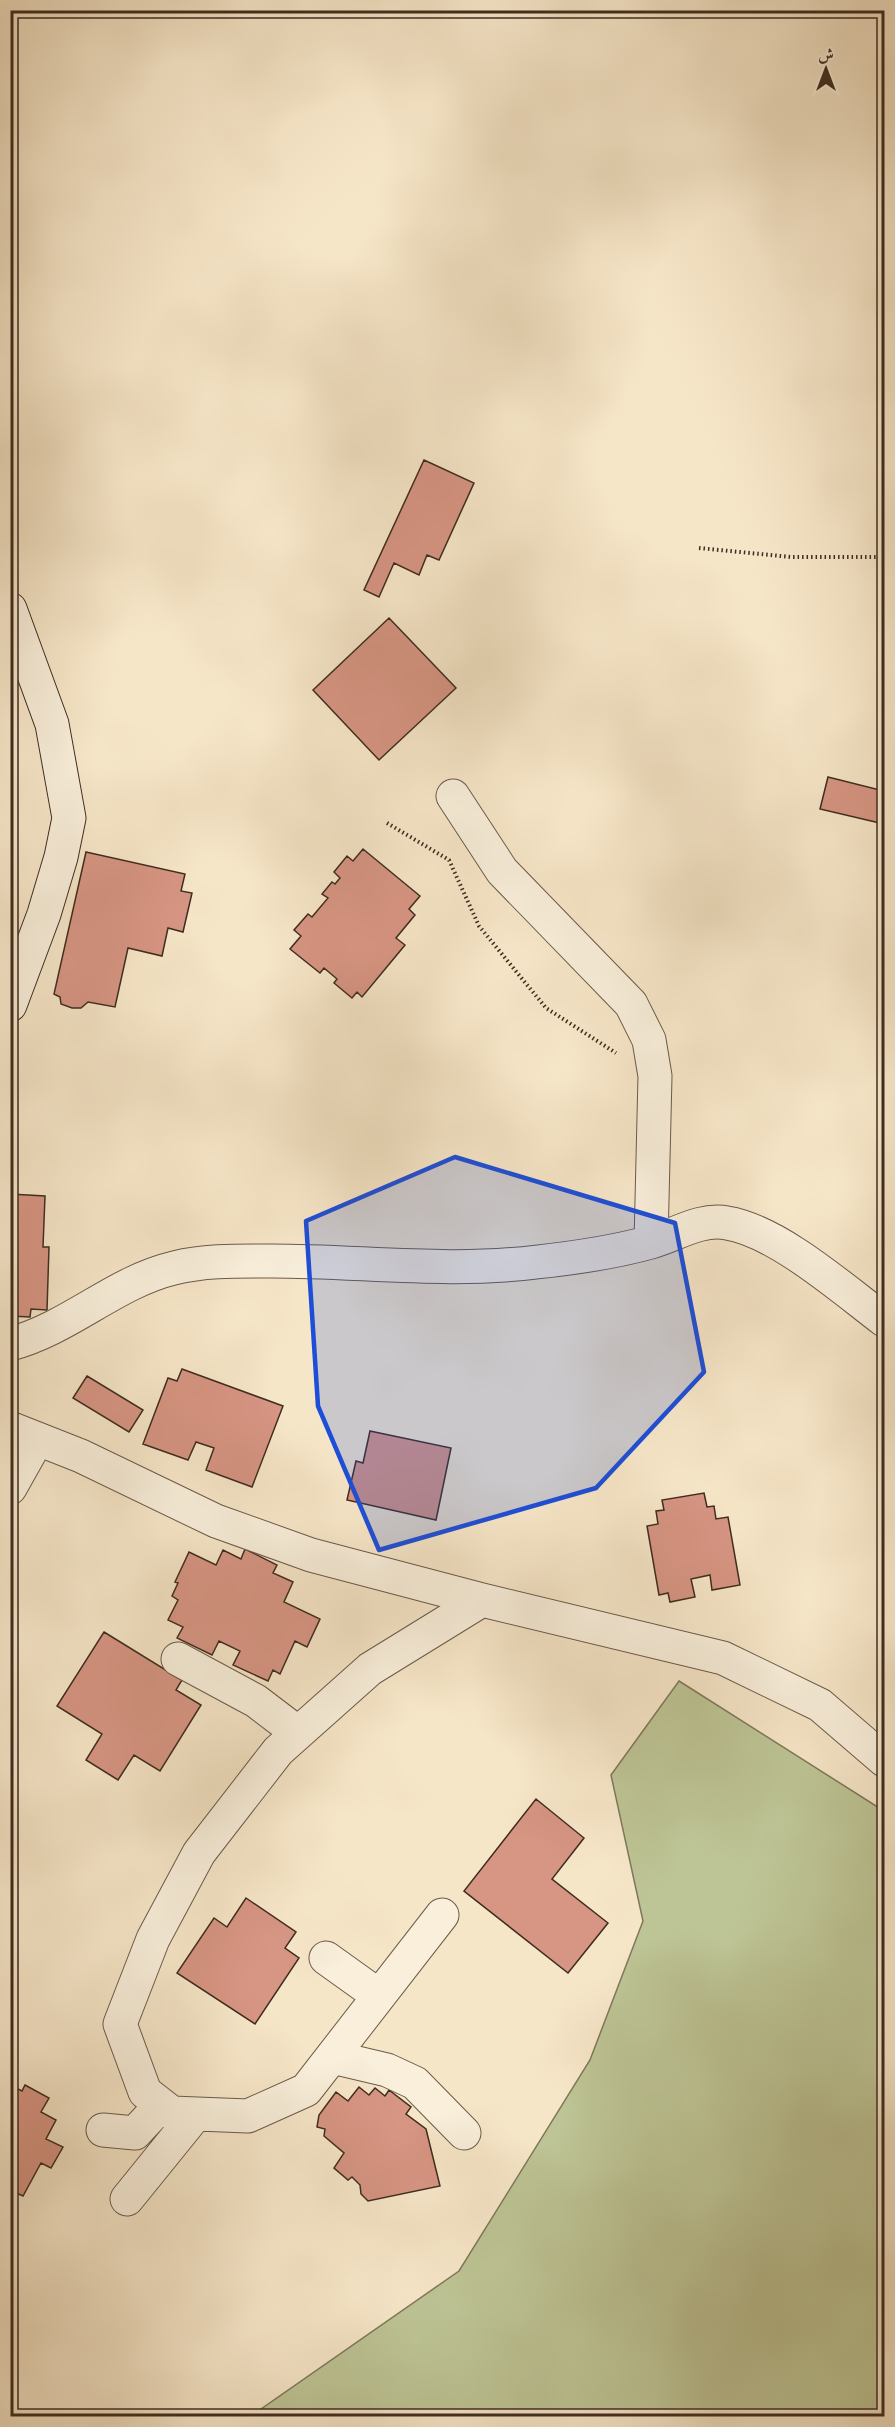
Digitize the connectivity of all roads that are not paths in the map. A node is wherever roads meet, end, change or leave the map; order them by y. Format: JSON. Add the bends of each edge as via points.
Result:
{"nodes":[{"id":1,"x":10,"y":609,"type":"edge"},
{"id":2,"x":453,"y":796,"type":"dead end"},
{"id":3,"x":10,"y":1005,"type":"edge"},
{"id":4,"x":651,"y":1242,"type":"junction"},
{"id":5,"x":885,"y":1320,"type":"edge"},
{"id":6,"x":10,"y":1344,"type":"edge"},
{"id":7,"x":24,"y":1434,"type":"edge"},
{"id":8,"x":10,"y":1488,"type":"edge"},
{"id":9,"x":482,"y":1600,"type":"junction"},
{"id":10,"x":178,"y":1659,"type":"dead end"},
{"id":11,"x":298,"y":1733,"type":"junction"},
{"id":12,"x":885,"y":1760,"type":"edge"},
{"id":13,"x":442,"y":1915,"type":"dead end"},
{"id":14,"x":326,"y":1958,"type":"dead end"},
{"id":15,"x":379,"y":1996,"type":"junction"},
{"id":16,"x":332,"y":2057,"type":"junction"},
{"id":17,"x":161,"y":2104,"type":"junction"},
{"id":18,"x":195,"y":2115,"type":"junction"},
{"id":19,"x":103,"y":2130,"type":"dead end"},
{"id":20,"x":464,"y":2133,"type":"dead end"},
{"id":21,"x":127,"y":2199,"type":"dead end"}],
"edges":[{"from":1,"to":3,"type":"street","via":[[52,724],[69,818],[44,914]]},
{"from":2,"to":4,"type":"street","via":[[502,871],[631,1004],[649,1040],[655,1076]]},
{"from":4,"to":5,"type":"street","via":[[693,1226],[725,1222],[758,1232]]},
{"from":4,"to":6,"type":"street","via":[[481,1268],[283,1261],[176,1267],[140,1278],[56,1328]]},
{"from":7,"to":8,"type":"street"},
{"from":7,"to":9,"type":"street","via":[[81,1456],[216,1521],[311,1555]]},
{"from":9,"to":11,"type":"street","via":[[370,1669]]},
{"from":9,"to":12,"type":"street","via":[[723,1658],[820,1705]]},
{"from":10,"to":11,"type":"street","via":[[256,1701]]},
{"from":11,"to":17,"type":"street","via":[[278,1751],[199,1853],[153,1940],[120,2024],[145,2092]]},
{"from":13,"to":15,"type":"street"},
{"from":14,"to":15,"type":"street"},
{"from":15,"to":16,"type":"street"},
{"from":16,"to":18,"type":"street","via":[[306,2091],[248,2116]]},
{"from":16,"to":20,"type":"street","via":[[387,2070],[415,2084]]},
{"from":17,"to":18,"type":"street","via":[[172,2113]]},
{"from":17,"to":19,"type":"street","via":[[135,2133]]},
{"from":18,"to":21,"type":"street"}]}
